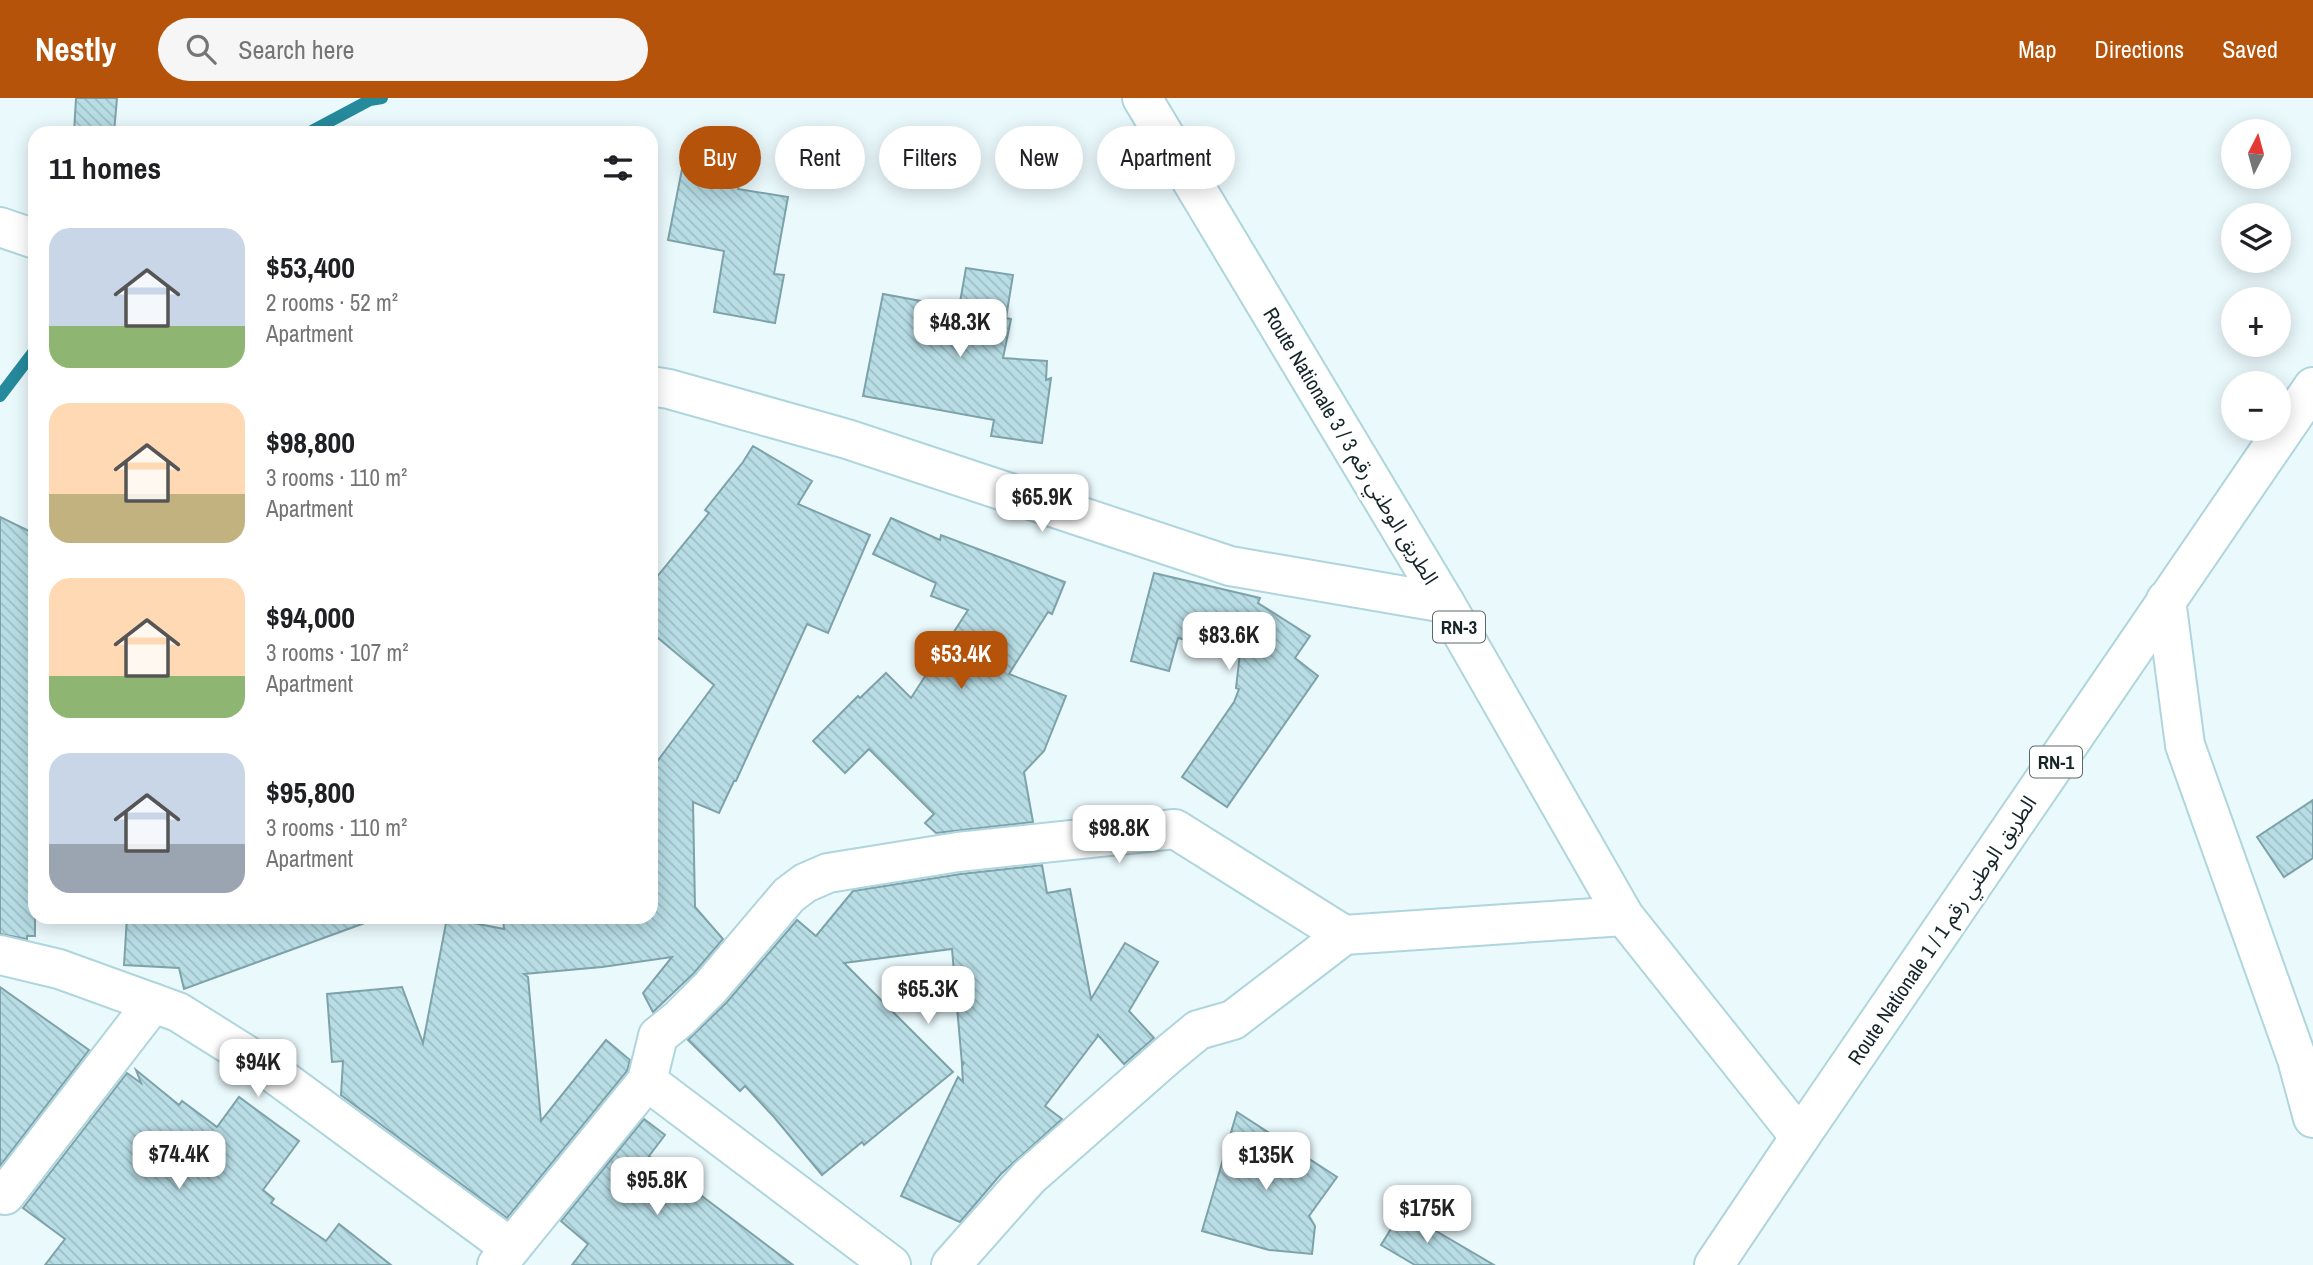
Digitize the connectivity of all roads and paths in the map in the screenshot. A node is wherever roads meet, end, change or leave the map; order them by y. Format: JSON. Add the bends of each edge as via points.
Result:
{"nodes":[{"id":1,"x":1142,"y":98,"type":"edge"},
{"id":2,"x":0,"y":227,"type":"edge"},
{"id":3,"x":28,"y":237,"type":"edge"},
{"id":4,"x":658,"y":387,"type":"edge"},
{"id":5,"x":2313,"y":387,"type":"edge"},
{"id":6,"x":2166,"y":600,"type":"junction"},
{"id":7,"x":1445,"y":603,"type":"junction"},
{"id":8,"x":1624,"y":915,"type":"junction"},
{"id":9,"x":1344,"y":935,"type":"junction"},
{"id":10,"x":0,"y":955,"type":"edge"},
{"id":11,"x":153,"y":1003,"type":"junction"},
{"id":12,"x":648,"y":1081,"type":"junction"},
{"id":13,"x":2313,"y":1118,"type":"edge"},
{"id":14,"x":1800,"y":1138,"type":"junction"},
{"id":15,"x":5,"y":1195,"type":"dead end"},
{"id":16,"x":504,"y":1256,"type":"edge"},
{"id":17,"x":891,"y":1265,"type":"edge"},
{"id":18,"x":951,"y":1265,"type":"edge"},
{"id":19,"x":1714,"y":1265,"type":"edge"}],
"edges":[{"from":1,"to":7,"type":"main road","name":"Route Nationale 3 / الطريق الوطني رقم 3","number":"RN-3"},
{"from":2,"to":3,"type":"main road"},
{"from":4,"to":7,"type":"main road","via":[[846,439],[1230,566]]},
{"from":5,"to":6,"type":"main road","name":"Route Nationale 1 / الطريق الوطني رقم 1","number":"RN-1"},
{"from":6,"to":13,"type":"main road","via":[[2185,745],[2297,1059]]},
{"from":6,"to":14,"type":"main road","name":"Route Nationale 1 / الطريق الوطني رقم 1","number":"RN-1"},
{"from":7,"to":8,"type":"main road","name":"Route Nationale 3 / الطريق الوطني رقم 3","number":"RN-3"},
{"from":8,"to":9,"type":"main road"},
{"from":8,"to":14,"type":"main road","name":"Route Nationale 3 / الطريق الوطني رقم 3","number":"RN-3"},
{"from":9,"to":12,"type":"main road","via":[[1175,829],[958,852],[828,873],[789,895],[710,988],[658,1036]]},
{"from":9,"to":18,"type":"main road","via":[[1233,1020],[1198,1030],[1169,1054],[1029,1177]]},
{"from":10,"to":11,"type":"main road","via":[[59,969]]},
{"from":11,"to":15,"type":"main road"},
{"from":11,"to":16,"type":"main road","via":[[178,1012],[264,1066]]},
{"from":12,"to":16,"type":"main road"},
{"from":12,"to":17,"type":"main road"},
{"from":14,"to":19,"type":"main road","name":"Route Nationale 1 / الطريق الوطني رقم 1","number":"RN-1"}]}
